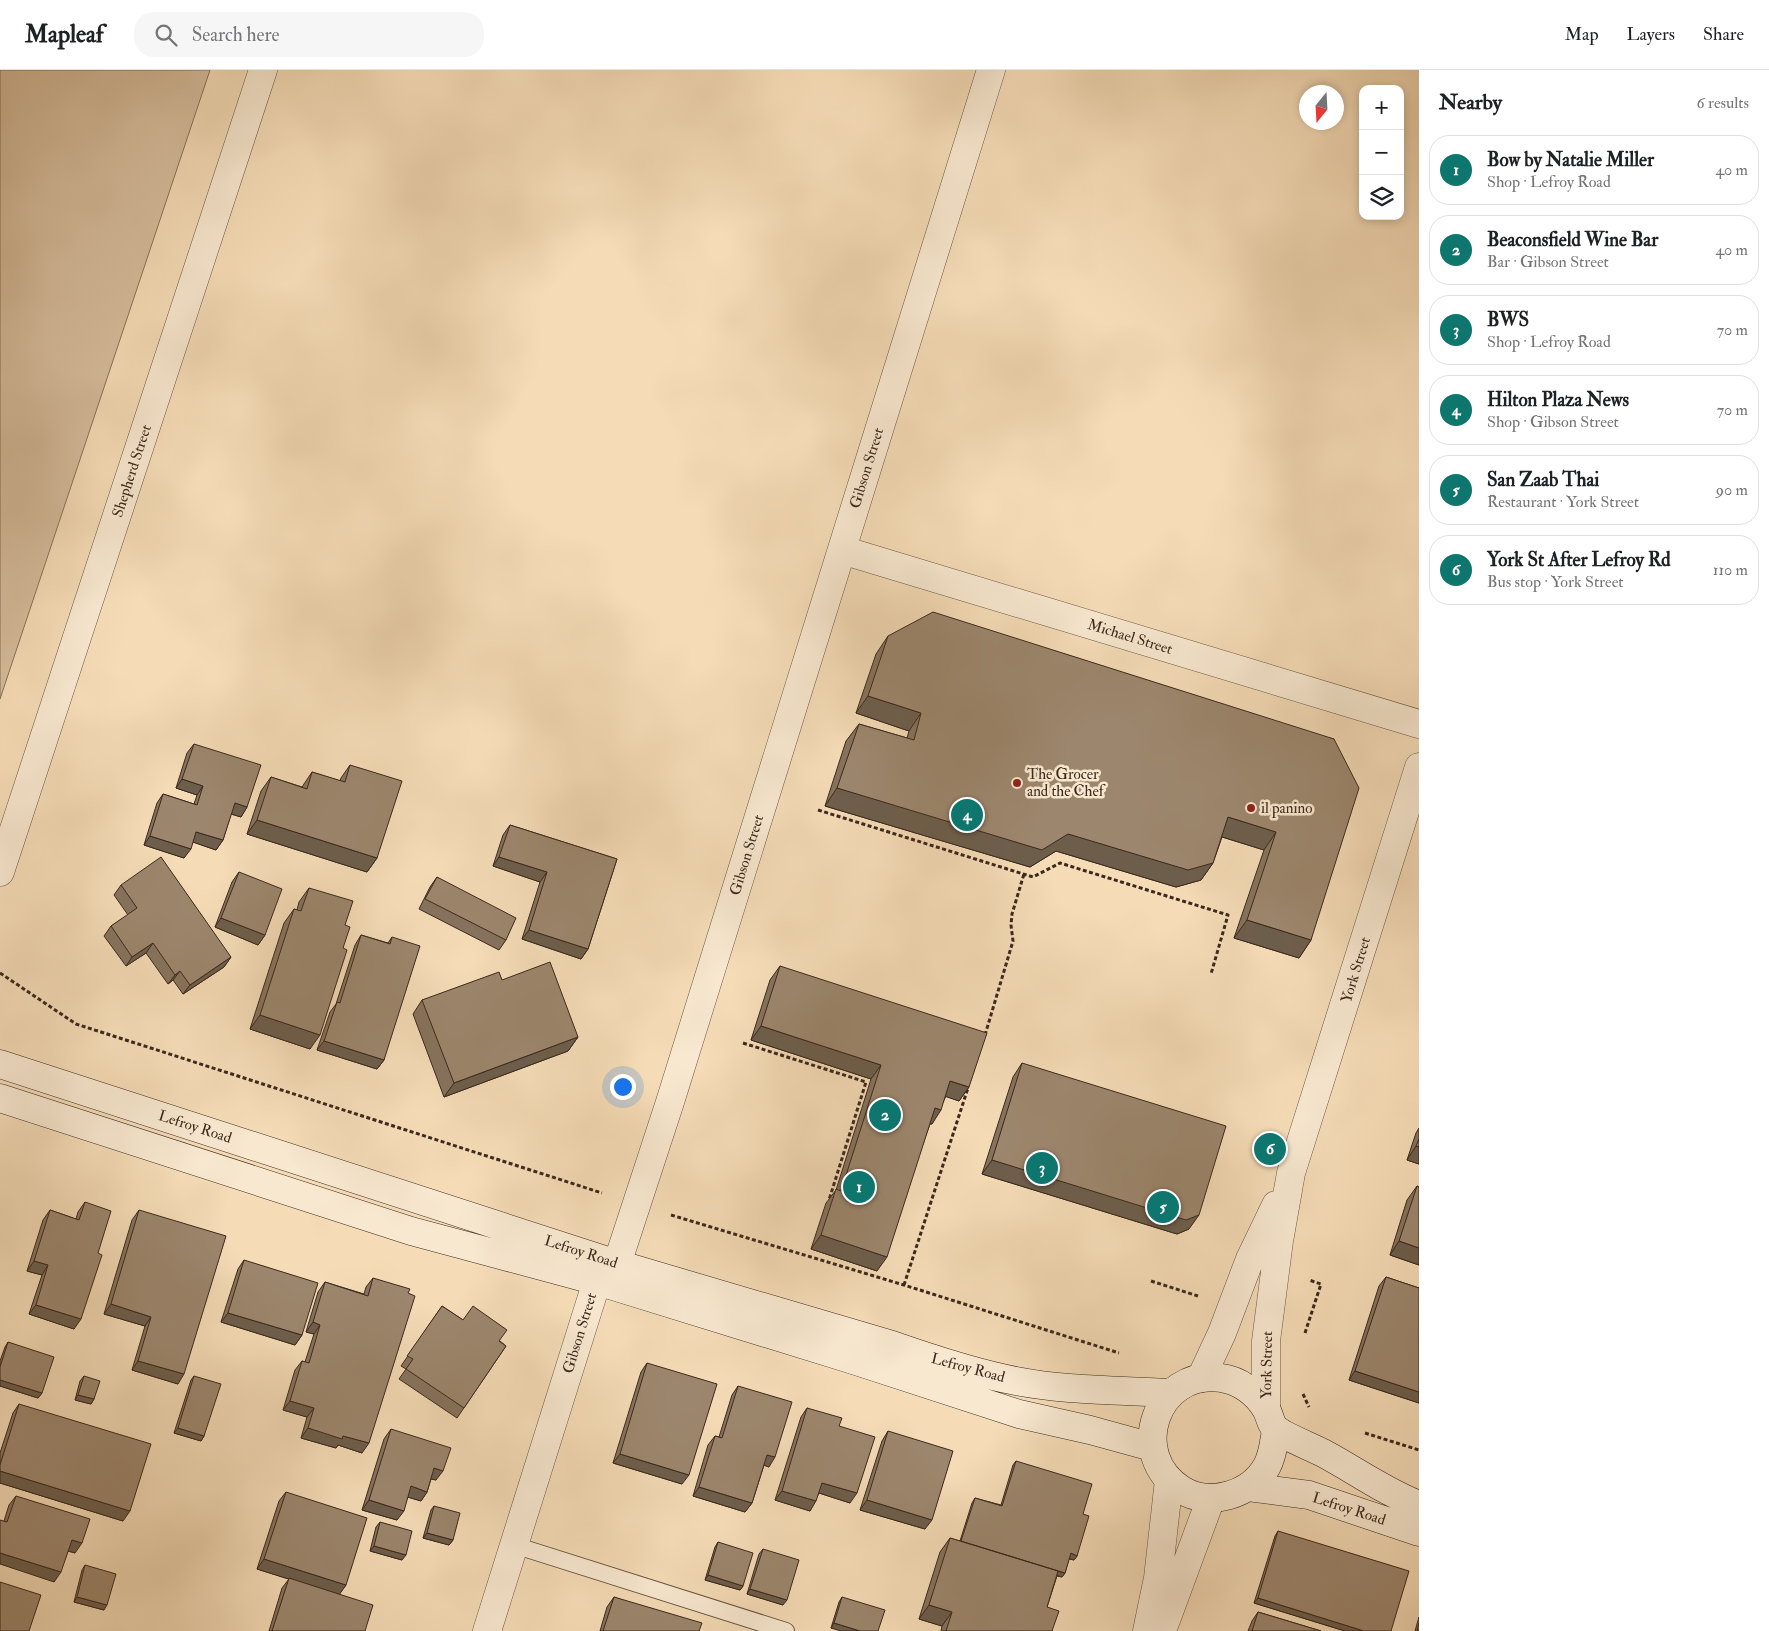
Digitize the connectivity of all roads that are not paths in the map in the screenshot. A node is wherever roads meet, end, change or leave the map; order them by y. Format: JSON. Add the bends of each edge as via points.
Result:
{"nodes":[{"id":1,"x":264,"y":70,"type":"edge"},
{"id":2,"x":991,"y":70,"type":"edge"},
{"id":3,"x":842,"y":550,"type":"junction"},
{"id":4,"x":1419,"y":724,"type":"edge"},
{"id":5,"x":1419,"y":767,"type":"edge"},
{"id":6,"x":0,"y":872,"type":"edge"},
{"id":7,"x":2,"y":1072,"type":"edge"},
{"id":8,"x":0,"y":1098,"type":"edge"},
{"id":9,"x":1291,"y":1173,"type":"junction"},
{"id":10,"x":617,"y":1264,"type":"junction"},
{"id":11,"x":596,"y":1281,"type":"junction"},
{"id":12,"x":1201,"y":1378,"type":"junction"},
{"id":13,"x":1171,"y":1393,"type":"junction"},
{"id":14,"x":1271,"y":1419,"type":"junction"},
{"id":15,"x":1152,"y":1447,"type":"junction"},
{"id":16,"x":1169,"y":1480,"type":"junction"},
{"id":17,"x":1248,"y":1487,"type":"junction"},
{"id":18,"x":1212,"y":1498,"type":"junction"},
{"id":19,"x":1419,"y":1505,"type":"edge"},
{"id":20,"x":1419,"y":1532,"type":"edge"},
{"id":21,"x":514,"y":1545,"type":"junction"},
{"id":22,"x":487,"y":1631,"type":"edge"},
{"id":23,"x":786,"y":1631,"type":"edge"},
{"id":24,"x":1147,"y":1631,"type":"edge"},
{"id":25,"x":1162,"y":1631,"type":"edge"}],
"edges":[{"from":1,"to":6,"type":"street","name":"Shepherd Street"},
{"from":2,"to":3,"type":"street","name":"Gibson Street"},
{"from":3,"to":4,"type":"street","name":"Michael Street"},
{"from":3,"to":10,"type":"street","name":"Gibson Street"},
{"from":5,"to":9,"type":"street","name":"York Street"},
{"from":7,"to":10,"type":"street","name":"Lefroy Road"},
{"from":8,"to":11,"type":"street","name":"Lefroy Road","via":[[411,1231]]},
{"from":9,"to":12,"type":"street","name":"York Street","via":[[1250,1259]]},
{"from":9,"to":14,"type":"street","name":"York Street","via":[[1266,1341]]},
{"from":10,"to":11,"type":"street","name":"Gibson Street"},
{"from":10,"to":13,"type":"street","name":"Lefroy Road","via":[[934,1360],[1016,1381],[1074,1388]]},
{"from":11,"to":15,"type":"street","name":"Lefroy Road","via":[[1019,1414]]},
{"from":11,"to":21,"type":"street","name":"Gibson Street"},
{"from":12,"to":13,"type":"street","name":"Lefroy Road"},
{"from":12,"to":14,"type":"street","name":"Lefroy Road","via":[[1220,1378],[1238,1383],[1255,1394]]},
{"from":13,"to":15,"type":"street","name":"Lefroy Road","via":[[1155,1418]]},
{"from":14,"to":17,"type":"street","name":"Lefroy Road","via":[[1272,1453],[1259,1478]]},
{"from":14,"to":19,"type":"street","name":"Lefroy Road","via":[[1365,1479]]},
{"from":15,"to":16,"type":"street","name":"Lefroy Road","via":[[1158,1466]]},
{"from":16,"to":18,"type":"street","name":"Lefroy Road","via":[[1188,1494]]},
{"from":16,"to":24,"type":"street","via":[[1158,1578]]},
{"from":17,"to":18,"type":"street","name":"Lefroy Road","via":[[1231,1495]]},
{"from":17,"to":20,"type":"street","name":"Lefroy Road","via":[[1309,1495]]},
{"from":18,"to":25,"type":"street"},
{"from":21,"to":22,"type":"street","name":"Gibson Street"},
{"from":21,"to":23,"type":"lane"}]}
